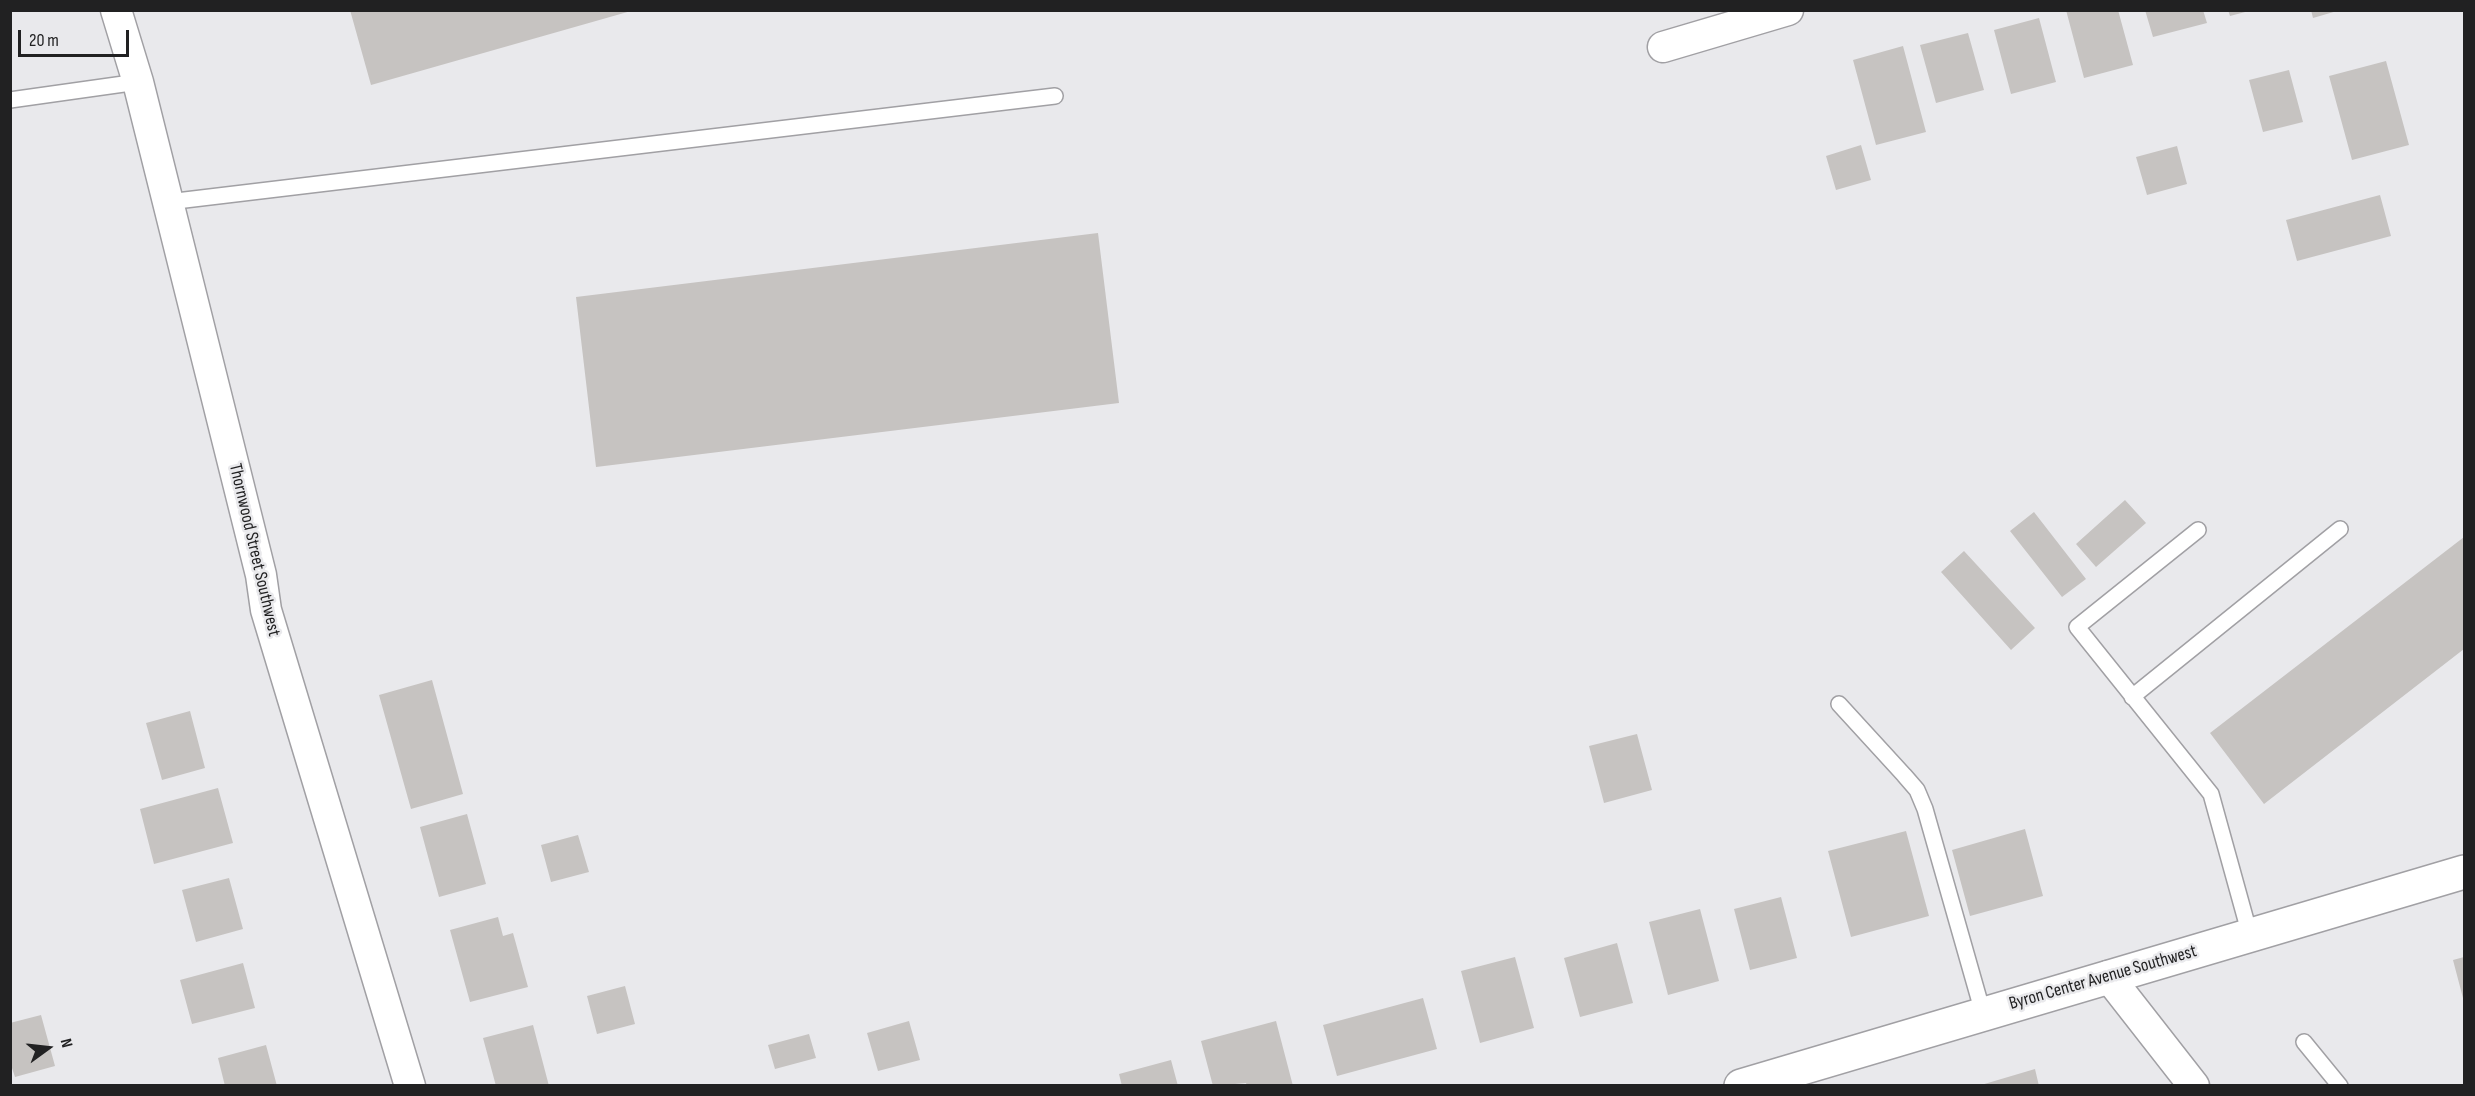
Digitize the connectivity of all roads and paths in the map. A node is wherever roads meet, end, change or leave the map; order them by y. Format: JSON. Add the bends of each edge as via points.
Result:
{"nodes":[{"id":1,"x":116,"y":10,"type":"edge"},
{"id":2,"x":1788,"y":10,"type":"edge"},
{"id":3,"x":1663,"y":47,"type":"dead end"},
{"id":4,"x":138,"y":82,"type":"junction"},
{"id":5,"x":1055,"y":96,"type":"dead end"},
{"id":6,"x":10,"y":100,"type":"edge"},
{"id":7,"x":168,"y":202,"type":"junction"},
{"id":8,"x":2340,"y":529,"type":"dead end"},
{"id":9,"x":2198,"y":530,"type":"dead end"},
{"id":10,"x":2132,"y":697,"type":"junction"},
{"id":11,"x":1839,"y":704,"type":"dead end"},
{"id":12,"x":2464,"y":872,"type":"edge"},
{"id":13,"x":2250,"y":935,"type":"junction"},
{"id":14,"x":2108,"y":976,"type":"junction"},
{"id":15,"x":1983,"y":1013,"type":"junction"},
{"id":16,"x":2304,"y":1042,"type":"dead end"},
{"id":17,"x":410,"y":1086,"type":"edge"},
{"id":18,"x":1741,"y":1086,"type":"edge"},
{"id":19,"x":2194,"y":1086,"type":"edge"},
{"id":20,"x":2340,"y":1086,"type":"edge"}],
"edges":[{"from":1,"to":4,"type":"street","name":"Thornwood Street Southwest"},
{"from":2,"to":3,"type":"street"},
{"from":4,"to":6,"type":"lane"},
{"from":4,"to":7,"type":"street","name":"Thornwood Street Southwest"},
{"from":5,"to":7,"type":"lane"},
{"from":7,"to":17,"type":"street","name":"Thornwood Street Southwest","via":[[261,576],[266,610]]},
{"from":8,"to":10,"type":"lane"},
{"from":9,"to":10,"type":"lane","via":[[2077,627]]},
{"from":10,"to":13,"type":"lane","via":[[2211,794]]},
{"from":11,"to":15,"type":"lane","via":[[1904,774],[1926,809]]},
{"from":12,"to":13,"type":"main road","name":"Byron Center Avenue Southwest"},
{"from":13,"to":14,"type":"main road","name":"Byron Center Avenue Southwest"},
{"from":14,"to":15,"type":"main road","name":"Byron Center Avenue Southwest"},
{"from":14,"to":19,"type":"street"},
{"from":15,"to":18,"type":"main road","name":"Byron Center Avenue Southwest"},
{"from":16,"to":20,"type":"lane"}]}
